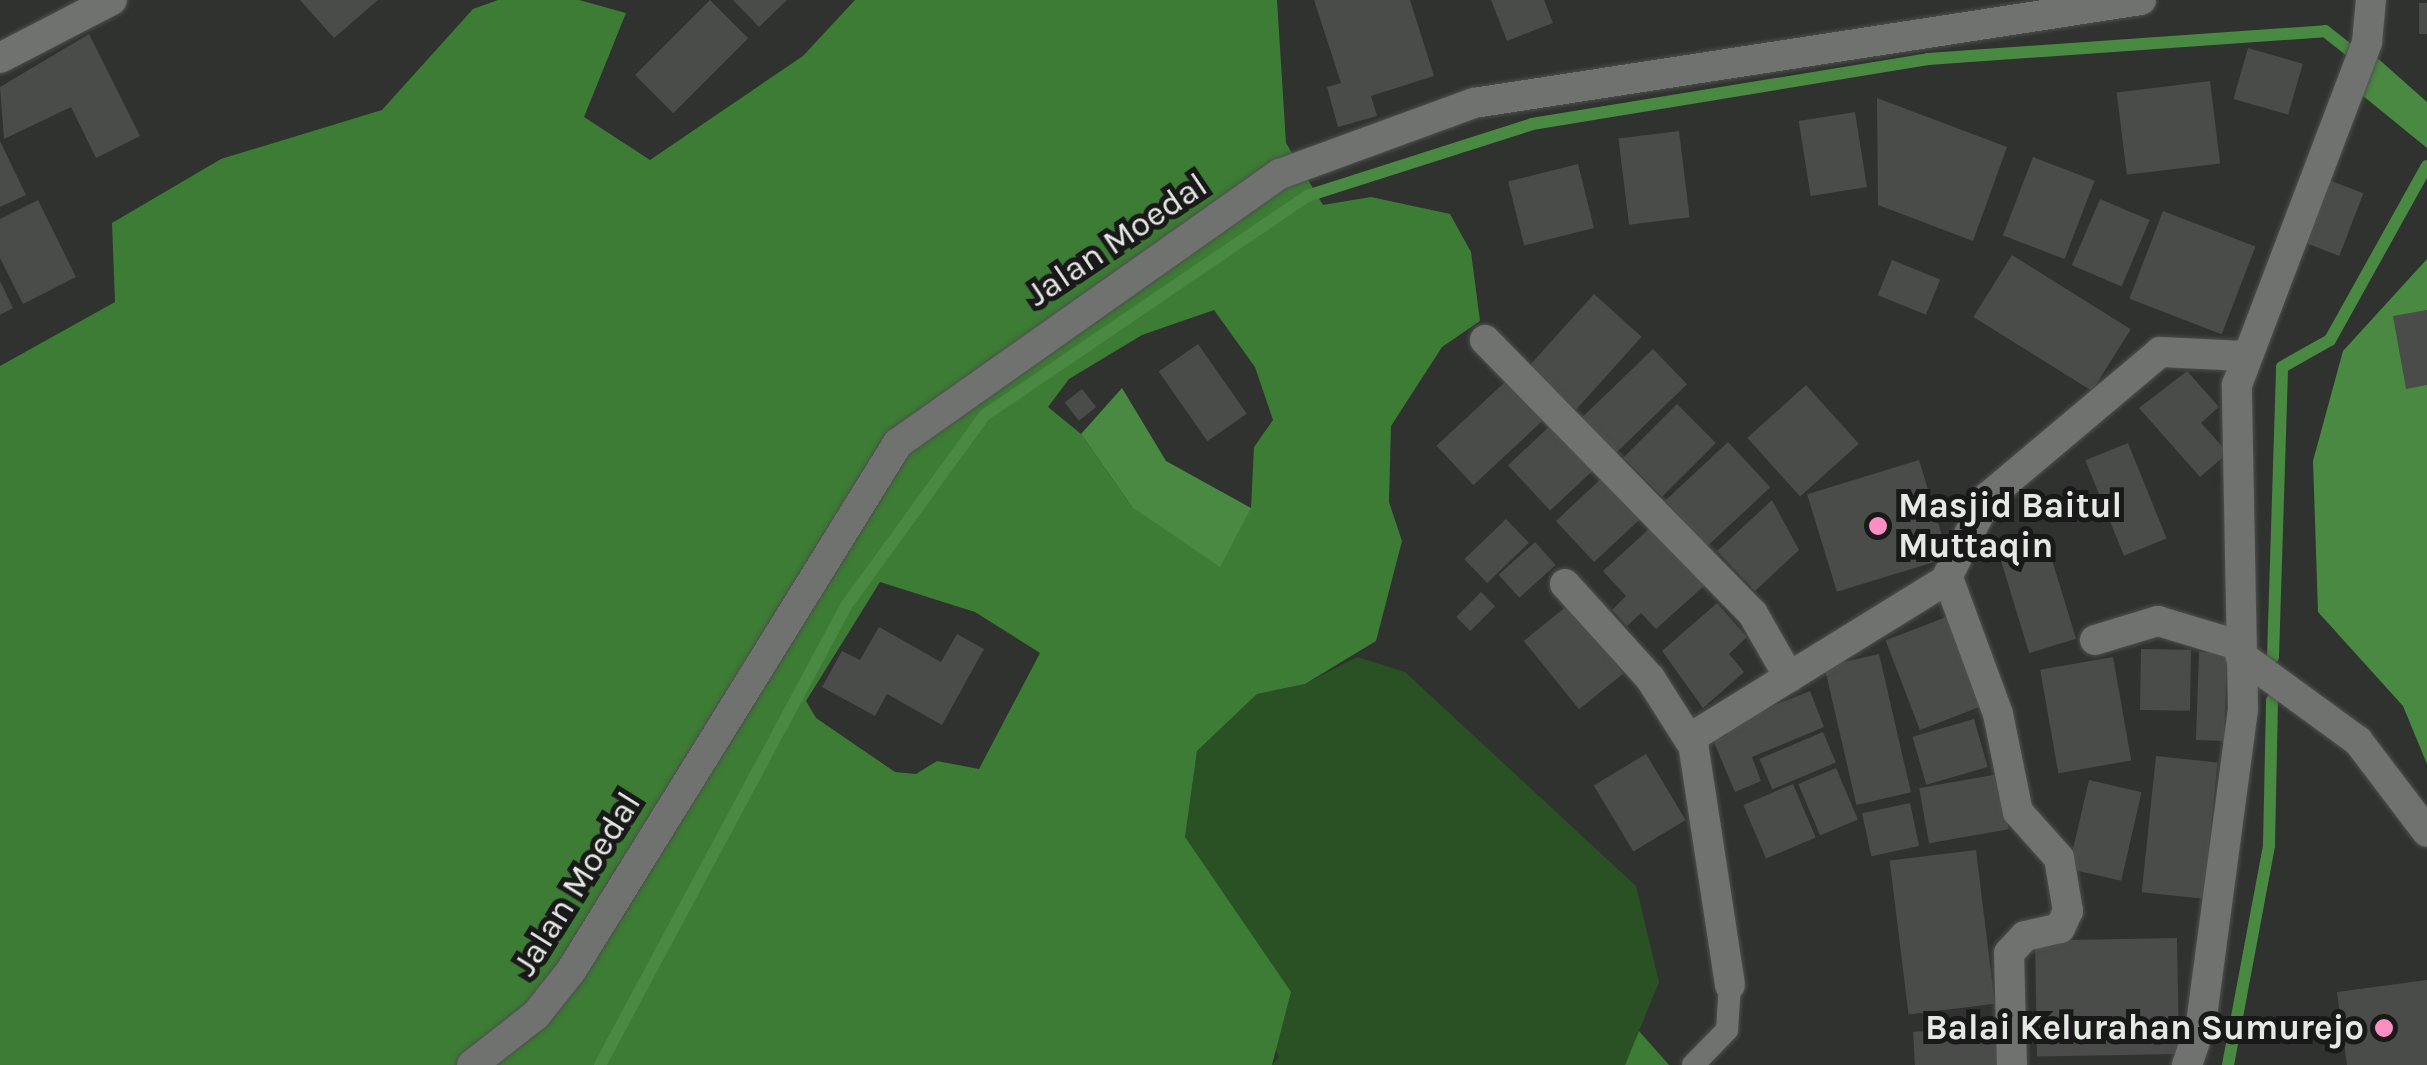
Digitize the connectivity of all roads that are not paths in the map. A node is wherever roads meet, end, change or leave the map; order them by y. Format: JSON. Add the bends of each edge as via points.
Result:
{"nodes":[{"id":1,"x":112,"y":0,"type":"edge"},
{"id":2,"x":2142,"y":0,"type":"edge"},
{"id":3,"x":2370,"y":0,"type":"edge"},
{"id":4,"x":0,"y":58,"type":"edge"},
{"id":5,"x":1485,"y":340,"type":"dead end"},
{"id":6,"x":2244,"y":356,"type":"junction"},
{"id":7,"x":1948,"y":578,"type":"junction"},
{"id":8,"x":1565,"y":584,"type":"dead end"},
{"id":9,"x":2094,"y":640,"type":"dead end"},
{"id":10,"x":2240,"y":650,"type":"junction"},
{"id":11,"x":1789,"y":677,"type":"junction"},
{"id":12,"x":1690,"y":741,"type":"junction"},
{"id":13,"x":2427,"y":832,"type":"edge"},
{"id":14,"x":1730,"y":985,"type":"joint"},
{"id":15,"x":472,"y":1065,"type":"edge"},
{"id":16,"x":1693,"y":1065,"type":"edge"},
{"id":17,"x":2012,"y":1065,"type":"edge"},
{"id":18,"x":2187,"y":1065,"type":"edge"}],
"edges":[{"from":1,"to":4,"type":"street"},
{"from":2,"to":15,"type":"street","name":"Jalan Moedal","via":[[1474,104],[1280,174],[898,443],[570,971],[536,1015]]},
{"from":3,"to":6,"type":"street","via":[[2367,42]]},
{"from":5,"to":11,"type":"street","via":[[1753,614]]},
{"from":6,"to":7,"type":"street","via":[[2160,352],[1988,497]]},
{"from":6,"to":10,"type":"street","via":[[2237,385]]},
{"from":7,"to":11,"type":"street"},
{"from":7,"to":17,"type":"street","via":[[1998,714],[2018,812],[2059,858],[2068,911],[2060,928],[2025,936],[2009,953]]},
{"from":8,"to":12,"type":"street","via":[[1650,678]]},
{"from":9,"to":10,"type":"street","via":[[2158,621]]},
{"from":10,"to":13,"type":"street","via":[[2358,741]]},
{"from":10,"to":18,"type":"street","via":[[2244,710],[2201,1024]]},
{"from":11,"to":12,"type":"street"},
{"from":12,"to":14,"type":"street"},
{"from":14,"to":16,"type":"lane","via":[[1727,1030]]}]}
